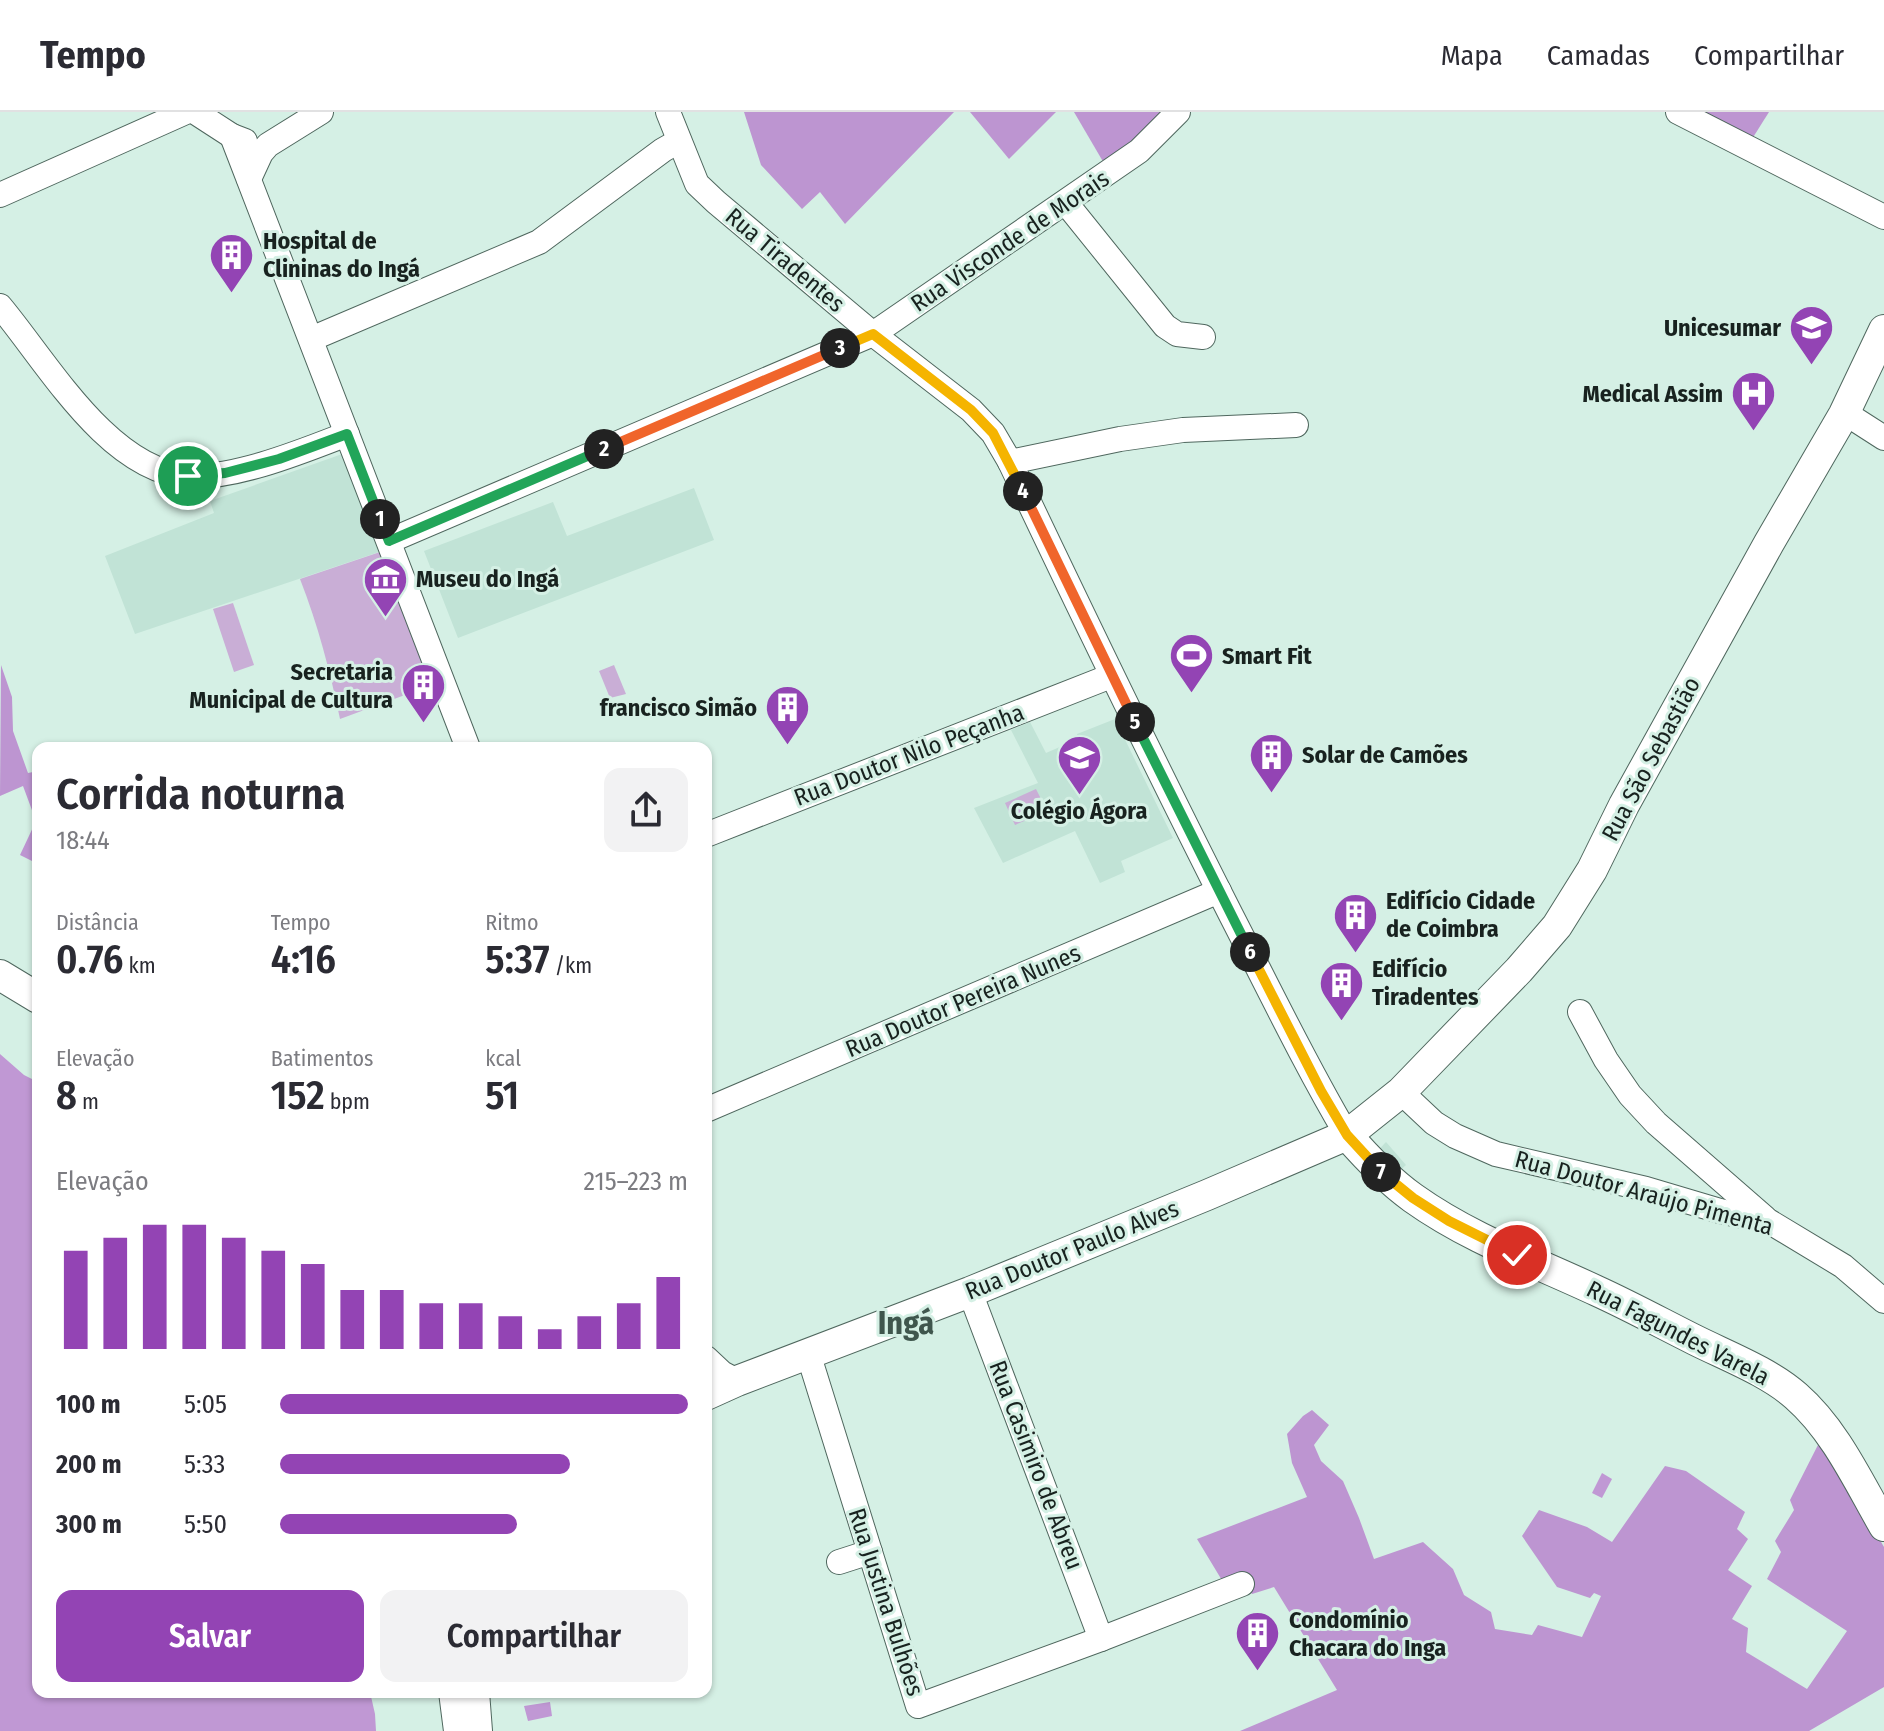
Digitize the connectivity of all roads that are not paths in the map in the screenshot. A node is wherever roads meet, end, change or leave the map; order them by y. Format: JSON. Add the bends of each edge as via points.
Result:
{"nodes":[{"id":1,"x":186,"y":112,"type":"edge"},
{"id":2,"x":195,"y":112,"type":"edge"},
{"id":3,"x":321,"y":112,"type":"edge"},
{"id":4,"x":668,"y":112,"type":"edge"},
{"id":5,"x":1178,"y":112,"type":"edge"},
{"id":6,"x":1678,"y":112,"type":"edge"},
{"id":7,"x":232,"y":136,"type":"junction"},
{"id":8,"x":679,"y":141,"type":"junction"},
{"id":9,"x":268,"y":145,"type":"junction"},
{"id":10,"x":249,"y":179,"type":"junction"},
{"id":11,"x":0,"y":195,"type":"edge"},
{"id":12,"x":1066,"y":203,"type":"junction"},
{"id":13,"x":1884,"y":217,"type":"edge"},
{"id":14,"x":0,"y":306,"type":"edge"},
{"id":15,"x":1884,"y":330,"type":"edge"},
{"id":16,"x":873,"y":334,"type":"junction"},
{"id":17,"x":1203,"y":337,"type":"dead end"},
{"id":18,"x":311,"y":339,"type":"junction"},
{"id":19,"x":1844,"y":414,"type":"junction"},
{"id":20,"x":1296,"y":425,"type":"dead end"},
{"id":21,"x":347,"y":434,"type":"junction"},
{"id":22,"x":1884,"y":438,"type":"edge"},
{"id":23,"x":1010,"y":462,"type":"junction"},
{"id":24,"x":389,"y":541,"type":"junction"},
{"id":25,"x":1111,"y":676,"type":"junction"},
{"id":26,"x":466,"y":742,"type":"edge"},
{"id":27,"x":712,"y":833,"type":"edge"},
{"id":28,"x":1219,"y":891,"type":"junction"},
{"id":29,"x":0,"y":975,"type":"edge"},
{"id":30,"x":32,"y":994,"type":"edge"},
{"id":31,"x":1580,"y":1012,"type":"dead end"},
{"id":32,"x":1401,"y":1092,"type":"junction"},
{"id":33,"x":712,"y":1107,"type":"edge"},
{"id":34,"x":1347,"y":1135,"type":"junction"},
{"id":35,"x":1770,"y":1222,"type":"junction"},
{"id":36,"x":970,"y":1292,"type":"junction"},
{"id":37,"x":1884,"y":1301,"type":"edge"},
{"id":38,"x":808,"y":1353,"type":"junction"},
{"id":39,"x":712,"y":1364,"type":"edge"},
{"id":40,"x":737,"y":1381,"type":"junction"},
{"id":41,"x":712,"y":1392,"type":"edge"},
{"id":42,"x":1884,"y":1526,"type":"edge"},
{"id":43,"x":870,"y":1552,"type":"junction"},
{"id":44,"x":839,"y":1562,"type":"dead end"},
{"id":45,"x":1242,"y":1584,"type":"dead end"},
{"id":46,"x":1101,"y":1639,"type":"junction"},
{"id":47,"x":452,"y":1698,"type":"edge"},
{"id":48,"x":474,"y":1698,"type":"edge"},
{"id":49,"x":456,"y":1731,"type":"edge"},
{"id":50,"x":477,"y":1731,"type":"edge"}],
"edges":[{"from":1,"to":11,"type":"street"},
{"from":2,"to":7,"type":"street"},
{"from":3,"to":9,"type":"street"},
{"from":4,"to":8,"type":"street","name":"Rua Tiradentes"},
{"from":5,"to":12,"type":"street","name":"Rua Visconde de Morais","via":[[1139,151]]},
{"from":6,"to":13,"type":"street"},
{"from":7,"to":9,"type":"street"},
{"from":7,"to":10,"type":"street"},
{"from":8,"to":16,"type":"street","name":"Rua Tiradentes","via":[[697,184]]},
{"from":8,"to":18,"type":"street","via":[[539,242]]},
{"from":9,"to":10,"type":"street"},
{"from":10,"to":18,"type":"street"},
{"from":12,"to":16,"type":"street","name":"Rua Visconde de Morais"},
{"from":12,"to":17,"type":"street","via":[[1165,326],[1177,334]]},
{"from":14,"to":21,"type":"street","via":[[102,431],[147,465],[188,476],[225,473]]},
{"from":15,"to":19,"type":"main road","name":"Rua São Sebastião"},
{"from":16,"to":23,"type":"street","name":"Rua Tiradentes","via":[[971,410]]},
{"from":16,"to":24,"type":"street","name":"Rua Visconde de Morais"},
{"from":18,"to":21,"type":"street"},
{"from":19,"to":22,"type":"street"},
{"from":19,"to":32,"type":"main road","name":"Rua São Sebastião","via":[[1557,926]]},
{"from":20,"to":23,"type":"street","via":[[1183,430]]},
{"from":21,"to":24,"type":"street"},
{"from":23,"to":25,"type":"street","name":"Rua Tiradentes"},
{"from":24,"to":26,"type":"street"},
{"from":25,"to":27,"type":"street","name":"Rua Doutor Nilo Peçanha"},
{"from":25,"to":28,"type":"street","name":"Rua Tiradentes"},
{"from":28,"to":33,"type":"street","name":"Rua Doutor Pereira Nunes"},
{"from":28,"to":34,"type":"street","name":"Rua Tiradentes"},
{"from":29,"to":30,"type":"main road"},
{"from":31,"to":35,"type":"street","via":[[1630,1095]]},
{"from":32,"to":34,"type":"main road","name":"Rua São Sebastião"},
{"from":32,"to":35,"type":"street","name":"Rua Doutor Araújo Pimenta","via":[[1434,1123],[1496,1154]]},
{"from":34,"to":36,"type":"main road","name":"Rua Doutor Paulo Alves"},
{"from":34,"to":42,"type":"main road","name":"Rua Fagundes Varela","via":[[1373,1165],[1449,1221],[1794,1393],[1817,1416]]},
{"from":35,"to":37,"type":"street","name":"Rua Doutor Araújo Pimenta","via":[[1843,1266]]},
{"from":36,"to":38,"type":"main road","name":"Rua Doutor Paulo Alves"},
{"from":36,"to":46,"type":"street","name":"Rua Casimiro de Abreu"},
{"from":38,"to":40,"type":"main road","name":"Rua Doutor Paulo Alves"},
{"from":38,"to":43,"type":"street","name":"Rua Justina Bulhões"},
{"from":39,"to":40,"type":"street"},
{"from":40,"to":41,"type":"main road","name":"Rua Doutor Paulo Alves"},
{"from":43,"to":44,"type":"street"},
{"from":43,"to":46,"type":"street","name":"Rua Justina Bulhões","via":[[918,1706]]},
{"from":45,"to":46,"type":"street","name":"Rua Justina Bulhões"},
{"from":47,"to":49,"type":"street"},
{"from":48,"to":50,"type":"main road"}]}
